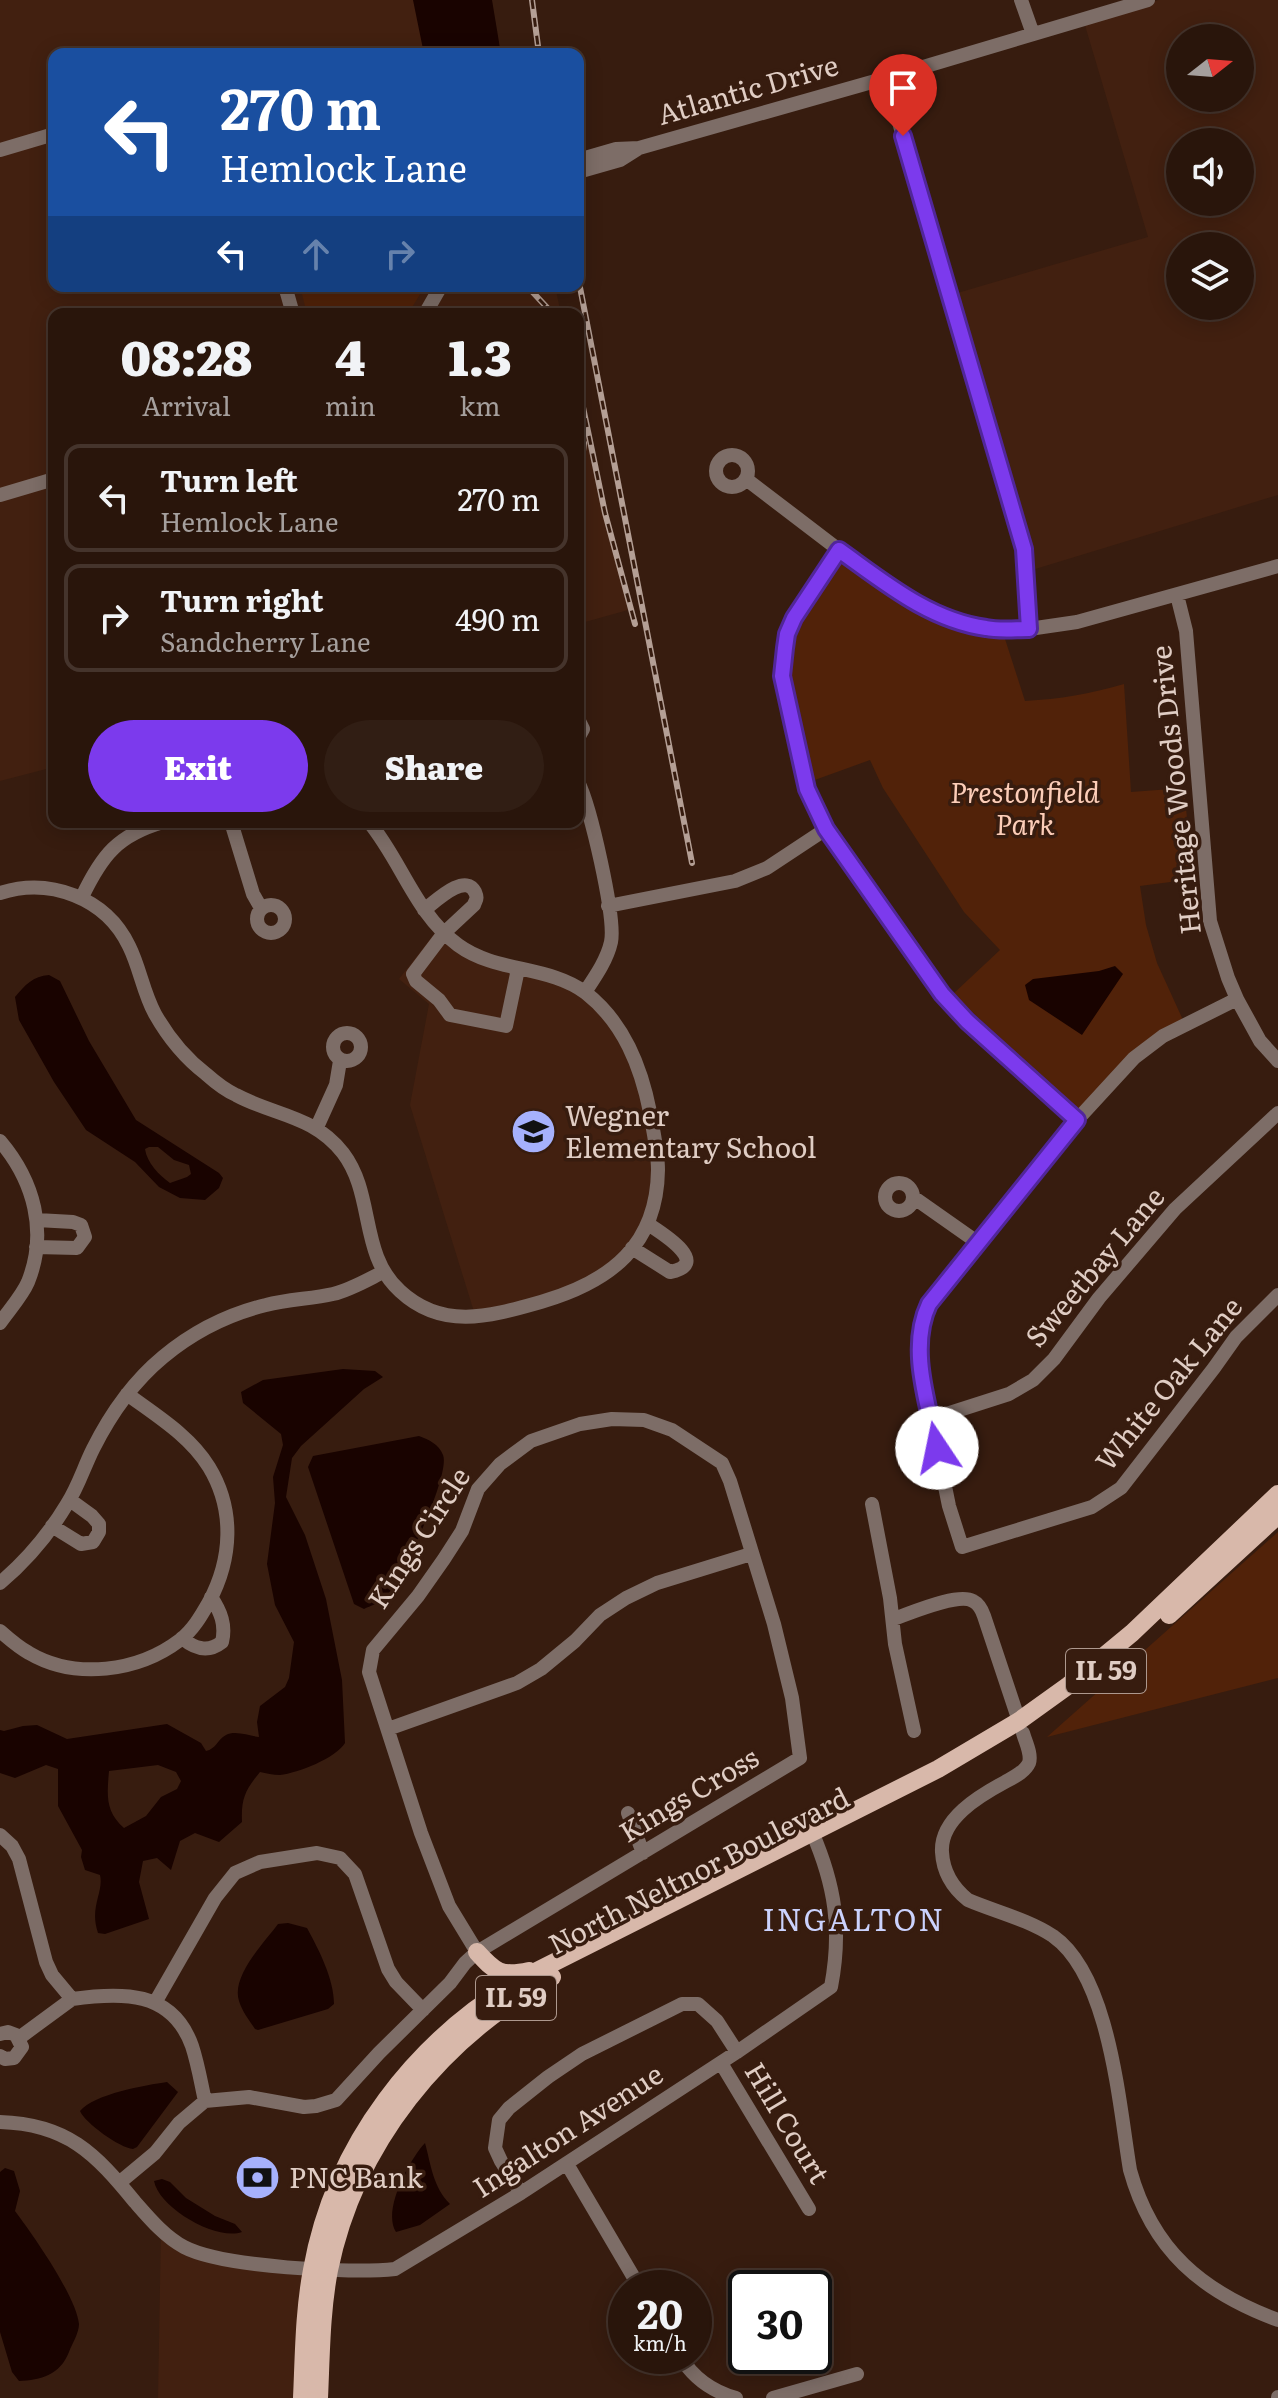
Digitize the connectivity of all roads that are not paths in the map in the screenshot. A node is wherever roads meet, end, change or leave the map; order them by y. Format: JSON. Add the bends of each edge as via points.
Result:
{"nodes":[{"id":1,"x":1021,"y":0,"type":"edge"},
{"id":2,"x":1148,"y":0,"type":"edge"},
{"id":3,"x":1033,"y":34,"type":"junction"},
{"id":4,"x":886,"y":78,"type":"junction"},
{"id":5,"x":48,"y":136,"type":"edge"},
{"id":6,"x":639,"y":148,"type":"junction"},
{"id":7,"x":0,"y":150,"type":"edge"},
{"id":8,"x":584,"y":158,"type":"edge"},
{"id":9,"x":584,"y":170,"type":"edge"},
{"id":10,"x":746,"y":479,"type":"dead end"},
{"id":11,"x":48,"y":481,"type":"edge"},
{"id":12,"x":0,"y":495,"type":"edge"},
{"id":13,"x":839,"y":550,"type":"junction"},
{"id":14,"x":1278,"y":566,"type":"edge"},
{"id":15,"x":1177,"y":595,"type":"junction"},
{"id":16,"x":1029,"y":629,"type":"junction"},
{"id":17,"x":584,"y":797,"type":"edge"},
{"id":18,"x":145,"y":828,"type":"edge"},
{"id":19,"x":233,"y":828,"type":"edge"},
{"id":20,"x":373,"y":828,"type":"edge"},
{"id":21,"x":826,"y":829,"type":"junction"},
{"id":22,"x":0,"y":893,"type":"edge"},
{"id":23,"x":82,"y":897,"type":"junction"},
{"id":24,"x":608,"y":906,"type":"junction"},
{"id":25,"x":261,"y":908,"type":"dead end"},
{"id":26,"x":424,"y":910,"type":"junction"},
{"id":27,"x":444,"y":933,"type":"junction"},
{"id":28,"x":518,"y":969,"type":"junction"},
{"id":29,"x":585,"y":992,"type":"junction"},
{"id":30,"x":1237,"y":999,"type":"junction"},
{"id":31,"x":340,"y":1061,"type":"dead end"},
{"id":32,"x":1278,"y":1061,"type":"edge"},
{"id":33,"x":1278,"y":1113,"type":"edge"},
{"id":34,"x":1077,"y":1120,"type":"junction"},
{"id":35,"x":317,"y":1127,"type":"junction"},
{"id":36,"x":0,"y":1141,"type":"edge"},
{"id":37,"x":913,"y":1197,"type":"dead end"},
{"id":38,"x":37,"y":1220,"type":"junction"},
{"id":39,"x":648,"y":1224,"type":"junction"},
{"id":40,"x":977,"y":1242,"type":"junction"},
{"id":41,"x":36,"y":1247,"type":"junction"},
{"id":42,"x":632,"y":1248,"type":"junction"},
{"id":43,"x":383,"y":1272,"type":"junction"},
{"id":44,"x":1278,"y":1295,"type":"edge"},
{"id":45,"x":0,"y":1323,"type":"edge"},
{"id":46,"x":127,"y":1394,"type":"junction"},
{"id":47,"x":931,"y":1419,"type":"junction"},
{"id":48,"x":1278,"y":1494,"type":"edge"},
{"id":49,"x":70,"y":1500,"type":"junction"},
{"id":50,"x":872,"y":1504,"type":"dead end"},
{"id":51,"x":1278,"y":1515,"type":"edge"},
{"id":52,"x":52,"y":1526,"type":"junction"},
{"id":53,"x":751,"y":1554,"type":"junction"},
{"id":54,"x":0,"y":1583,"type":"edge"},
{"id":55,"x":211,"y":1597,"type":"junction"},
{"id":56,"x":893,"y":1619,"type":"junction"},
{"id":57,"x":775,"y":1629,"type":"joint"},
{"id":58,"x":0,"y":1631,"type":"edge"},
{"id":59,"x":182,"y":1638,"type":"junction"},
{"id":60,"x":1021,"y":1727,"type":"junction"},
{"id":61,"x":388,"y":1729,"type":"junction"},
{"id":62,"x":914,"y":1731,"type":"dead end"},
{"id":63,"x":628,"y":1813,"type":"dead end"},
{"id":64,"x":0,"y":1835,"type":"edge"},
{"id":65,"x":814,"y":1838,"type":"junction"},
{"id":66,"x":643,"y":1853,"type":"junction"},
{"id":67,"x":484,"y":1948,"type":"junction"},
{"id":68,"x":547,"y":1966,"type":"junction"},
{"id":69,"x":72,"y":1999,"type":"junction"},
{"id":70,"x":156,"y":2001,"type":"junction"},
{"id":71,"x":474,"y":2009,"type":"junction"},
{"id":72,"x":423,"y":2010,"type":"junction"},
{"id":73,"x":0,"y":2034,"type":"edge"},
{"id":74,"x":19,"y":2038,"type":"junction"},
{"id":75,"x":737,"y":2052,"type":"junction"},
{"id":76,"x":0,"y":2056,"type":"edge"},
{"id":77,"x":721,"y":2063,"type":"junction"},
{"id":78,"x":205,"y":2101,"type":"junction"},
{"id":79,"x":0,"y":2122,"type":"edge"},
{"id":80,"x":567,"y":2164,"type":"junction"},
{"id":81,"x":119,"y":2183,"type":"junction"},
{"id":82,"x":521,"y":2193,"type":"junction"},
{"id":83,"x":809,"y":2209,"type":"dead end"},
{"id":84,"x":321,"y":2268,"type":"junction"},
{"id":85,"x":629,"y":2270,"type":"edge"},
{"id":86,"x":1278,"y":2320,"type":"edge"},
{"id":87,"x":693,"y":2374,"type":"edge"},
{"id":88,"x":857,"y":2374,"type":"dead end"},
{"id":89,"x":302,"y":2398,"type":"edge"},
{"id":90,"x":319,"y":2398,"type":"edge"},
{"id":91,"x":736,"y":2398,"type":"edge"},
{"id":92,"x":773,"y":2398,"type":"edge"}],
"edges":[{"from":1,"to":3,"type":"street"},
{"from":2,"to":3,"type":"street","name":"Atlantic Drive"},
{"from":3,"to":4,"type":"street","name":"Atlantic Drive"},
{"from":4,"to":6,"type":"street","name":"Atlantic Drive"},
{"from":4,"to":16,"type":"street","via":[[1024,549]]},
{"from":5,"to":7,"type":"street"},
{"from":6,"to":8,"type":"street","name":"Atlantic Drive"},
{"from":6,"to":9,"type":"street","name":"Atlantic Drive"},
{"from":10,"to":13,"type":"street"},
{"from":11,"to":12,"type":"street"},
{"from":13,"to":16,"type":"street","via":[[922,608],[987,629]]},
{"from":13,"to":21,"type":"street","via":[[794,618],[782,676],[807,789]]},
{"from":14,"to":15,"type":"street"},
{"from":15,"to":16,"type":"street"},
{"from":15,"to":30,"type":"street","name":"Heritage Woods Drive","via":[[1186,631],[1210,921]]},
{"from":17,"to":24,"type":"street"},
{"from":18,"to":23,"type":"street","via":[[108,852]]},
{"from":19,"to":25,"type":"street"},
{"from":20,"to":26,"type":"street"},
{"from":21,"to":24,"type":"street","via":[[767,868],[735,881]]},
{"from":21,"to":34,"type":"street","via":[[942,994]]},
{"from":22,"to":23,"type":"street","via":[[33,887]]},
{"from":23,"to":35,"type":"street","via":[[125,938],[156,1015],[194,1064],[235,1095]]},
{"from":24,"to":29,"type":"street","via":[[611,944]]},
{"from":26,"to":27,"type":"street"},
{"from":26,"to":27,"type":"street","via":[[455,887],[470,885],[474,905]]},
{"from":27,"to":28,"type":"street","via":[[460,947]]},
{"from":27,"to":28,"type":"street","via":[[413,974],[450,1015],[506,1026]]},
{"from":28,"to":29,"type":"street"},
{"from":29,"to":39,"type":"street","via":[[627,1041],[640,1071],[658,1167]]},
{"from":30,"to":32,"type":"street","name":"Heritage Woods Drive"},
{"from":30,"to":34,"type":"street","via":[[1163,1036],[1134,1058]]},
{"from":31,"to":35,"type":"street","via":[[336,1085]]},
{"from":33,"to":47,"type":"street","name":"Sweetbay Lane","via":[[1175,1209],[1033,1380],[1009,1394]]},
{"from":34,"to":40,"type":"street"},
{"from":35,"to":43,"type":"street","via":[[357,1176],[371,1244]]},
{"from":36,"to":38,"type":"street","via":[[26,1179]]},
{"from":37,"to":40,"type":"street"},
{"from":38,"to":41,"type":"street"},
{"from":38,"to":41,"type":"street","via":[[73,1222],[81,1225],[85,1237],[77,1248]]},
{"from":39,"to":42,"type":"street"},
{"from":39,"to":42,"type":"street","via":[[681,1246],[684,1264],[670,1272]]},
{"from":40,"to":47,"type":"street","via":[[922,1319],[921,1369]]},
{"from":41,"to":45,"type":"street","via":[[28,1283]]},
{"from":42,"to":43,"type":"street","via":[[604,1276],[579,1289],[490,1316],[453,1316],[422,1307]]},
{"from":43,"to":46,"type":"street","via":[[342,1292],[263,1305],[218,1322],[164,1356]]},
{"from":44,"to":47,"type":"street","name":"White Oak Lane","via":[[1236,1337],[1121,1488],[1092,1507],[962,1547]]},
{"from":46,"to":49,"type":"street","via":[[93,1448]]},
{"from":46,"to":55,"type":"street","via":[[188,1441],[220,1490],[227,1552]]},
{"from":48,"to":60,"type":"main road","name":"North Neltnor Boulevard","number":"IL 59","via":[[1132,1633]]},
{"from":49,"to":52,"type":"street"},
{"from":49,"to":52,"type":"street","via":[[99,1524],[97,1538],[81,1544]]},
{"from":50,"to":56,"type":"street"},
{"from":51,"to":60,"type":"main road","name":"North Neltnor Boulevard","number":"IL 59","via":[[1118,1661],[1070,1700]]},
{"from":52,"to":54,"type":"street"},
{"from":53,"to":57,"type":"street","name":"Kings Circle"},
{"from":53,"to":61,"type":"street","via":[[657,1583],[600,1615],[541,1669],[517,1683]]},
{"from":53,"to":61,"type":"street","name":"Kings Circle","via":[[722,1463],[672,1430],[644,1420],[612,1419],[531,1441],[478,1489],[444,1559],[373,1650],[369,1672]]},
{"from":55,"to":59,"type":"street"},
{"from":55,"to":59,"type":"street","via":[[223,1622],[222,1642],[206,1650]]},
{"from":56,"to":60,"type":"street","via":[[954,1599],[975,1603]]},
{"from":56,"to":62,"type":"street"},
{"from":57,"to":66,"type":"street","name":"Kings Cross","via":[[800,1758]]},
{"from":58,"to":59,"type":"street","via":[[31,1654],[92,1670],[129,1665]]},
{"from":60,"to":65,"type":"main road","name":"North Neltnor Boulevard","number":"IL 59"},
{"from":60,"to":86,"type":"street","via":[[1028,1765],[948,1827],[942,1848],[948,1876],[968,1900],[1041,1930],[1075,1958],[1109,2045],[1130,2170],[1154,2230],[1200,2278],[1238,2304]]},
{"from":61,"to":67,"type":"street","via":[[449,1906]]},
{"from":63,"to":66,"type":"street"},
{"from":64,"to":69,"type":"street","via":[[19,1859],[48,1968]]},
{"from":65,"to":68,"type":"main road","name":"North Neltnor Boulevard","number":"IL 59"},
{"from":65,"to":75,"type":"street","name":"Ingalton Avenue","via":[[825,1861],[837,1925],[831,1987]]},
{"from":65,"to":84,"type":"main road","name":"North Neltnor Boulevard","number":"IL 59","via":[[547,1979],[474,2030],[415,2089],[375,2148]]},
{"from":66,"to":67,"type":"street","name":"Kings Cross"},
{"from":67,"to":68,"type":"main road","via":[[495,1971],[504,1974]]},
{"from":67,"to":71,"type":"main road","via":[[485,1984]]},
{"from":67,"to":72,"type":"street","name":"Kings Cross"},
{"from":68,"to":71,"type":"main road","name":"North Neltnor Boulevard","number":"IL 59"},
{"from":69,"to":70,"type":"street","via":[[126,1995]]},
{"from":69,"to":74,"type":"street"},
{"from":70,"to":72,"type":"street","via":[[235,1873],[260,1862],[317,1853],[340,1858],[355,1874],[388,1969]]},
{"from":70,"to":78,"type":"street","via":[[186,2034]]},
{"from":71,"to":84,"type":"main road","name":"North Neltnor Boulevard","number":"IL 59","via":[[414,2064],[374,2116],[337,2187]]},
{"from":72,"to":78,"type":"street","name":"Kings Cross","via":[[336,2100],[304,2107],[249,2097]]},
{"from":73,"to":74,"type":"street"},
{"from":74,"to":76,"type":"street","via":[[18,2055]]},
{"from":75,"to":77,"type":"street","name":"Ingalton Avenue"},
{"from":75,"to":82,"type":"street","via":[[717,2021],[698,2004],[682,2004],[563,2066],[499,2120],[495,2148]]},
{"from":77,"to":80,"type":"street","name":"Ingalton Avenue"},
{"from":77,"to":83,"type":"street","name":"Hill Court"},
{"from":78,"to":81,"type":"street"},
{"from":79,"to":81,"type":"street","name":"Ingalton Avenue","via":[[59,2132],[97,2159]]},
{"from":80,"to":82,"type":"street","name":"Ingalton Avenue"},
{"from":80,"to":85,"type":"street"},
{"from":81,"to":84,"type":"street","name":"Ingalton Avenue","via":[[149,2219],[184,2247],[225,2260]]},
{"from":82,"to":84,"type":"street","name":"Ingalton Avenue","via":[[395,2269]]},
{"from":84,"to":89,"type":"main road","name":"North Neltnor Boulevard","number":"IL 59","via":[[305,2329]]},
{"from":84,"to":90,"type":"main road","name":"North Neltnor Boulevard","number":"IL 59"},
{"from":87,"to":91,"type":"street","via":[[713,2391]]},
{"from":88,"to":92,"type":"street"}]}
